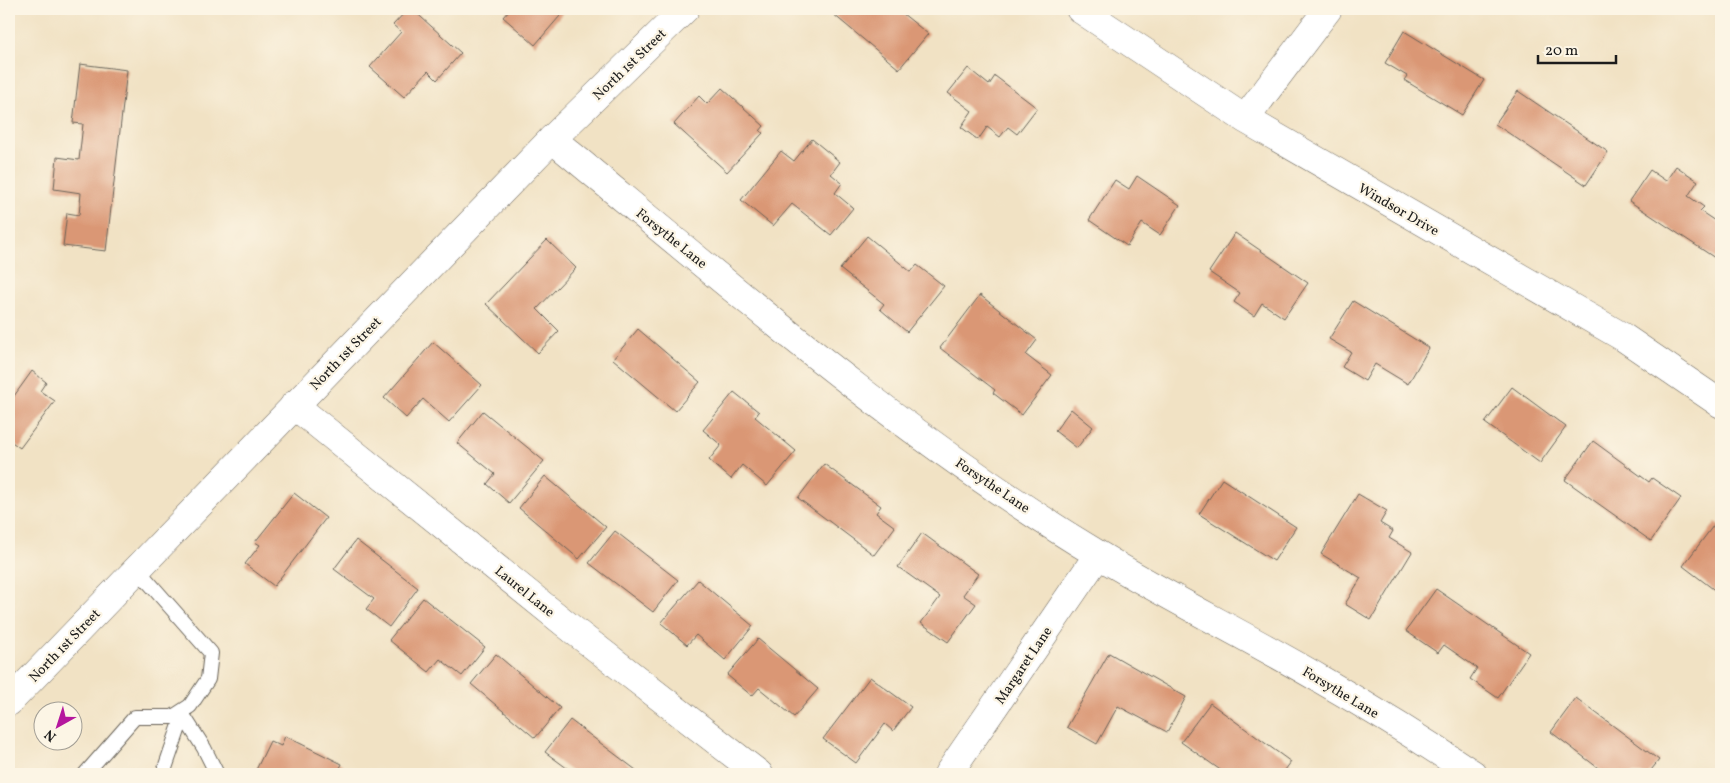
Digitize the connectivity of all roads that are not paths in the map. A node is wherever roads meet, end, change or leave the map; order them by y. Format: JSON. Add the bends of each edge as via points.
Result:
{"nodes":[{"id":1,"x":685,"y":9,"type":"edge"},
{"id":2,"x":1080,"y":9,"type":"edge"},
{"id":3,"x":1328,"y":9,"type":"edge"},
{"id":4,"x":1245,"y":119,"type":"junction"},
{"id":5,"x":552,"y":139,"type":"junction"},
{"id":6,"x":1721,"y":404,"type":"edge"},
{"id":7,"x":294,"y":405,"type":"junction"},
{"id":8,"x":1098,"y":555,"type":"junction"},
{"id":9,"x":137,"y":569,"type":"junction"},
{"id":10,"x":9,"y":702,"type":"edge"},
{"id":11,"x":182,"y":714,"type":"junction"},
{"id":12,"x":85,"y":774,"type":"edge"},
{"id":13,"x":163,"y":774,"type":"edge"},
{"id":14,"x":217,"y":774,"type":"edge"},
{"id":15,"x":759,"y":774,"type":"edge"},
{"id":16,"x":948,"y":774,"type":"edge"},
{"id":17,"x":1474,"y":774,"type":"edge"}],
"edges":[{"from":1,"to":5,"type":"street","name":"North 1st Street"},
{"from":2,"to":4,"type":"street","name":"Windsor Drive"},
{"from":3,"to":4,"type":"street"},
{"from":4,"to":6,"type":"street","name":"Windsor Drive","via":[[1623,338]]},
{"from":5,"to":7,"type":"street","name":"North 1st Street"},
{"from":5,"to":8,"type":"street","name":"Forsythe Lane","via":[[808,350],[968,469]]},
{"from":7,"to":9,"type":"street","name":"North 1st Street"},
{"from":7,"to":15,"type":"street","name":"Laurel Lane","via":[[577,633]]},
{"from":8,"to":16,"type":"street","name":"Margaret Lane"},
{"from":8,"to":17,"type":"street","name":"Forsythe Lane","via":[[1320,679]]},
{"from":9,"to":10,"type":"street","name":"North 1st Street"},
{"from":9,"to":11,"type":"lane","via":[[211,654],[208,679]]},
{"from":11,"to":12,"type":"lane","via":[[135,717]]},
{"from":11,"to":13,"type":"lane"},
{"from":11,"to":14,"type":"lane"}]}
